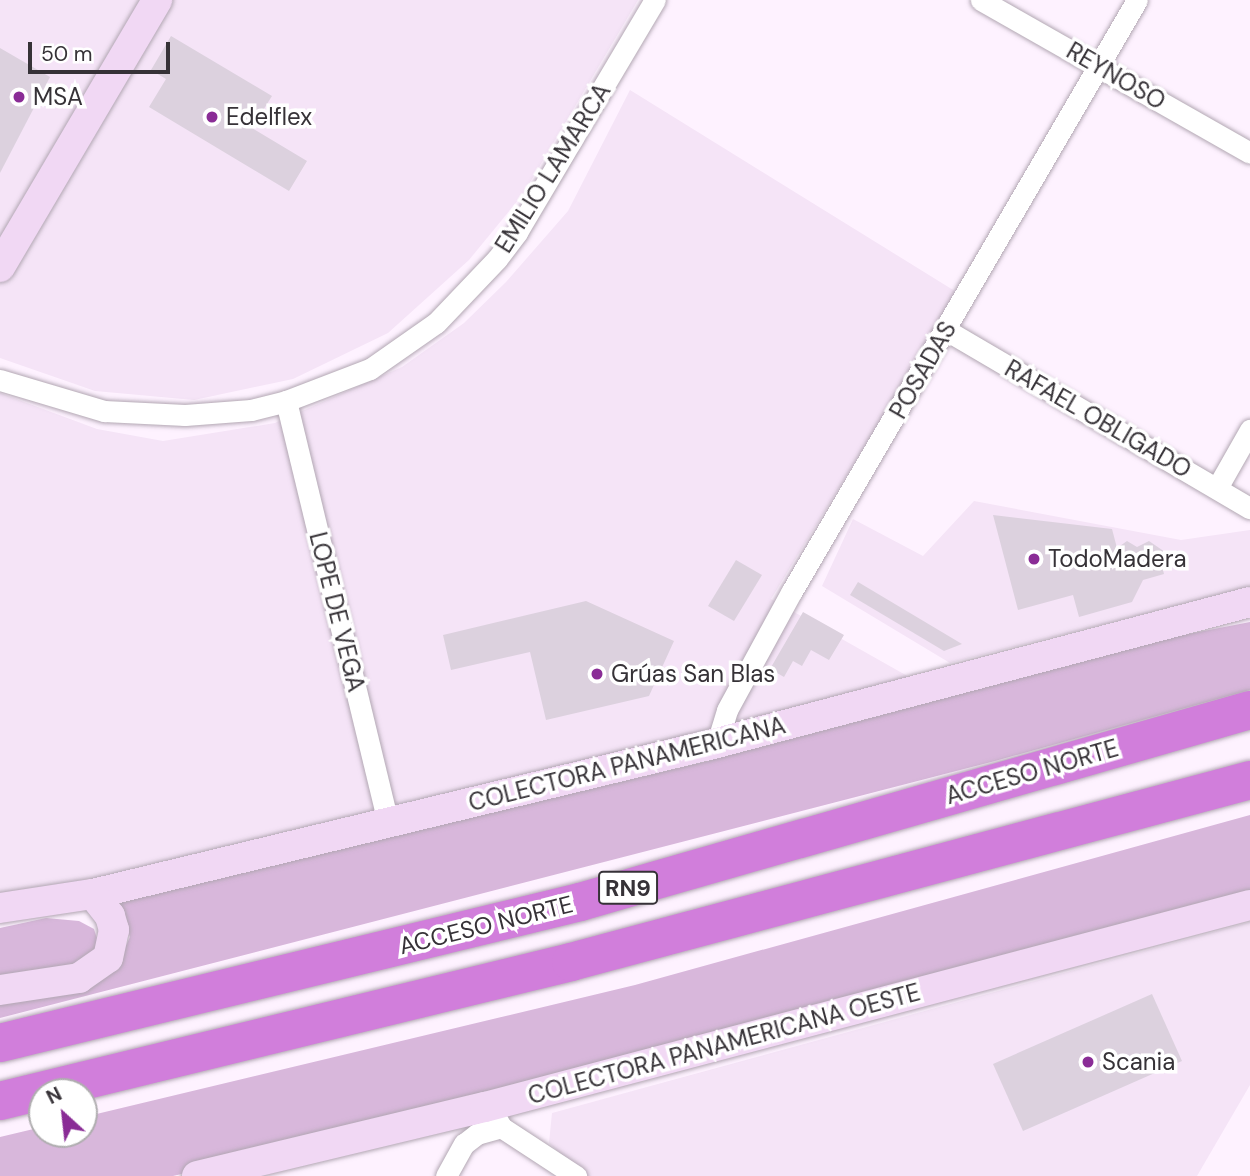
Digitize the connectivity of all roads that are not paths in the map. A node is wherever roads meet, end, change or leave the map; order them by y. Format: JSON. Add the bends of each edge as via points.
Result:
{"nodes":[{"id":1,"x":157,"y":0,"type":"edge"},
{"id":2,"x":655,"y":0,"type":"edge"},
{"id":3,"x":981,"y":0,"type":"edge"},
{"id":4,"x":1137,"y":0,"type":"edge"},
{"id":5,"x":1099,"y":66,"type":"junction"},
{"id":6,"x":1250,"y":153,"type":"edge"},
{"id":7,"x":0,"y":267,"type":"edge"},
{"id":8,"x":946,"y":330,"type":"junction"},
{"id":9,"x":0,"y":380,"type":"edge"},
{"id":10,"x":286,"y":401,"type":"junction"},
{"id":11,"x":1250,"y":430,"type":"edge"},
{"id":12,"x":1217,"y":488,"type":"junction"},
{"id":13,"x":1250,"y":508,"type":"edge"},
{"id":14,"x":1250,"y":602,"type":"edge"},
{"id":15,"x":1250,"y":710,"type":"edge"},
{"id":16,"x":717,"y":743,"type":"junction"},
{"id":17,"x":1250,"y":780,"type":"edge"},
{"id":18,"x":388,"y":822,"type":"junction"},
{"id":19,"x":93,"y":894,"type":"junction"},
{"id":20,"x":1250,"y":905,"type":"edge"},
{"id":21,"x":0,"y":908,"type":"edge"},
{"id":22,"x":0,"y":990,"type":"edge"},
{"id":23,"x":0,"y":1043,"type":"edge"},
{"id":24,"x":0,"y":1101,"type":"edge"},
{"id":25,"x":495,"y":1116,"type":"junction"},
{"id":26,"x":197,"y":1176,"type":"edge"},
{"id":27,"x":446,"y":1176,"type":"edge"},
{"id":28,"x":576,"y":1176,"type":"edge"}],
"edges":[{"from":1,"to":7,"type":"street"},
{"from":2,"to":10,"type":"street","name":"EMILIO LAMARCA","via":[[517,232],[470,290],[436,323],[370,369]]},
{"from":3,"to":5,"type":"street","name":"REYNOSO"},
{"from":4,"to":5,"type":"street","name":"POSADAS"},
{"from":5,"to":6,"type":"street","name":"REYNOSO"},
{"from":5,"to":8,"type":"street","name":"POSADAS"},
{"from":8,"to":12,"type":"street","name":"RAFAEL OBLIGADO"},
{"from":8,"to":16,"type":"street","name":"POSADAS","via":[[792,591],[727,710]]},
{"from":9,"to":10,"type":"street","name":"EMILIO LAMARCA","via":[[79,405],[143,416],[222,413]]},
{"from":10,"to":18,"type":"street","name":"LOPE DE VEGA"},
{"from":11,"to":12,"type":"street"},
{"from":12,"to":13,"type":"street","name":"RAFAEL OBLIGADO"},
{"from":14,"to":16,"type":"street","name":"COLECTORA PANAMERICANA"},
{"from":15,"to":23,"type":"highway","name":"ACCESO NORTE","number":"RN9","via":[[580,902]]},
{"from":16,"to":18,"type":"street","name":"COLECTORA PANAMERICANA"},
{"from":17,"to":24,"type":"highway","number":"RN9","via":[[571,962]]},
{"from":18,"to":19,"type":"street","name":"COLECTORA PANAMERICANA"},
{"from":19,"to":21,"type":"street","name":"COLECTORA PANAMERICANA"},
{"from":19,"to":22,"type":"street","via":[[110,916],[114,930],[108,958],[79,978]]},
{"from":20,"to":25,"type":"street","name":"COLECTORA PANAMERICANA OESTE"},
{"from":25,"to":26,"type":"street","name":"COLECTORA PANAMERICANA OESTE"},
{"from":25,"to":27,"type":"street","via":[[464,1144]]},
{"from":25,"to":28,"type":"street"}]}
